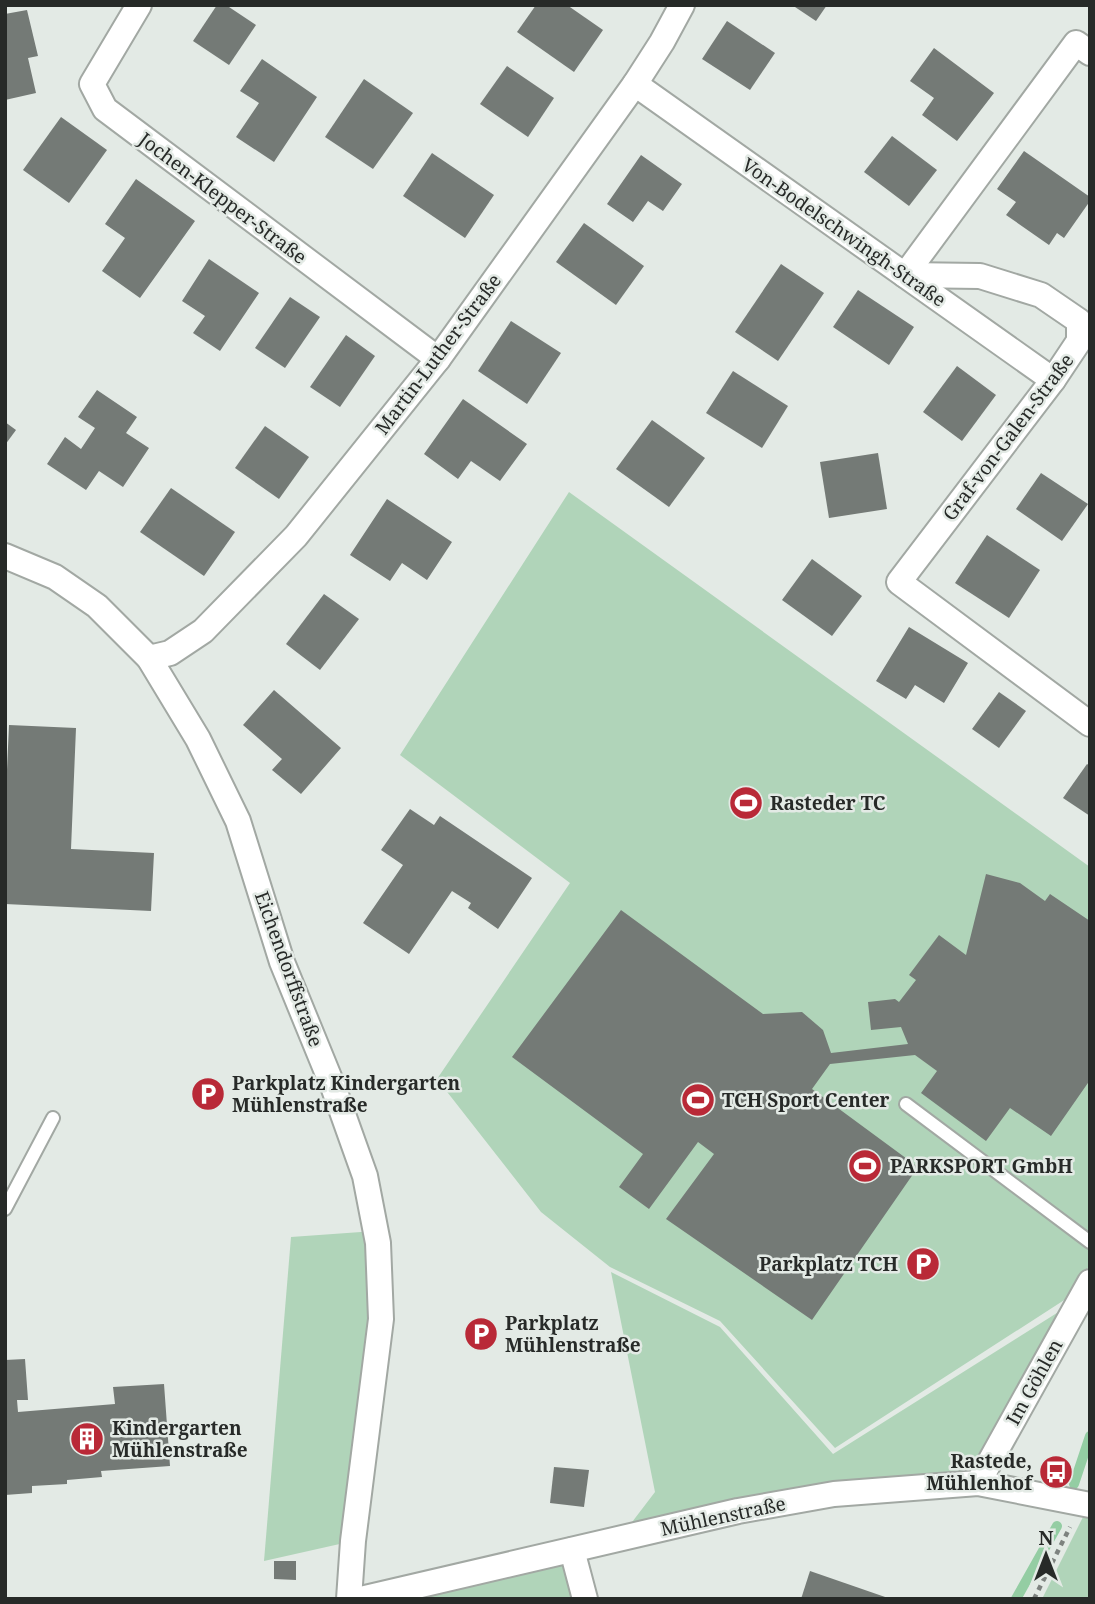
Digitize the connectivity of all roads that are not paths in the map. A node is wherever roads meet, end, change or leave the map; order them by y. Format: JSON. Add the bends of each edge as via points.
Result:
{"nodes":[{"id":1,"x":139,"y":5,"type":"edge"},
{"id":2,"x":682,"y":5,"type":"edge"},
{"id":3,"x":1090,"y":53,"type":"edge"},
{"id":4,"x":635,"y":84,"type":"junction"},
{"id":5,"x":905,"y":275,"type":"junction"},
{"id":6,"x":438,"y":359,"type":"junction"},
{"id":7,"x":1053,"y":380,"type":"junction"},
{"id":8,"x":5,"y":556,"type":"edge"},
{"id":9,"x":149,"y":658,"type":"junction"},
{"id":10,"x":1090,"y":724,"type":"edge"},
{"id":11,"x":906,"y":1104,"type":"dead end"},
{"id":12,"x":53,"y":1118,"type":"dead end"},
{"id":13,"x":5,"y":1209,"type":"edge"},
{"id":14,"x":1090,"y":1242,"type":"edge"},
{"id":15,"x":1090,"y":1282,"type":"edge"},
{"id":16,"x":978,"y":1483,"type":"junction"},
{"id":17,"x":1086,"y":1504,"type":"edge"},
{"id":18,"x":572,"y":1550,"type":"junction"},
{"id":19,"x":349,"y":1599,"type":"edge"},
{"id":20,"x":361,"y":1599,"type":"edge"},
{"id":21,"x":585,"y":1599,"type":"edge"}],
"edges":[{"from":1,"to":6,"type":"street","name":"Jochen-Klepper-Straße","via":[[92,84],[104,109]]},
{"from":2,"to":4,"type":"street","name":"Martin-Luther-Straße"},
{"from":3,"to":5,"type":"street","via":[[1076,44]]},
{"from":4,"to":5,"type":"street","name":"Von-Bodelschwingh-Straße"},
{"from":4,"to":6,"type":"street","name":"Martin-Luther-Straße"},
{"from":5,"to":7,"type":"street","name":"Von-Bodelschwingh-Straße"},
{"from":5,"to":7,"type":"street","name":"Graf-von-Galen-Straße","via":[[980,276],[1041,295],[1079,321],[1079,341]]},
{"from":6,"to":9,"type":"street","name":"Martin-Luther-Straße","via":[[296,536],[204,631],[170,653]]},
{"from":7,"to":10,"type":"street","name":"Graf-von-Galen-Straße","via":[[899,582]]},
{"from":8,"to":9,"type":"street","name":"Eichendorffstraße","via":[[55,577],[97,606]]},
{"from":9,"to":19,"type":"street","name":"Eichendorffstraße","via":[[198,740],[238,821],[282,962],[365,1176],[378,1244],[381,1319]]},
{"from":11,"to":14,"type":"lane"},
{"from":12,"to":13,"type":"lane"},
{"from":15,"to":16,"type":"street","name":"Im Göhlen"},
{"from":16,"to":17,"type":"street","name":"Mühlenstraße"},
{"from":16,"to":18,"type":"street","name":"Mühlenstraße","via":[[834,1494]]},
{"from":18,"to":20,"type":"street","name":"Mühlenstraße"},
{"from":18,"to":21,"type":"street"}]}
